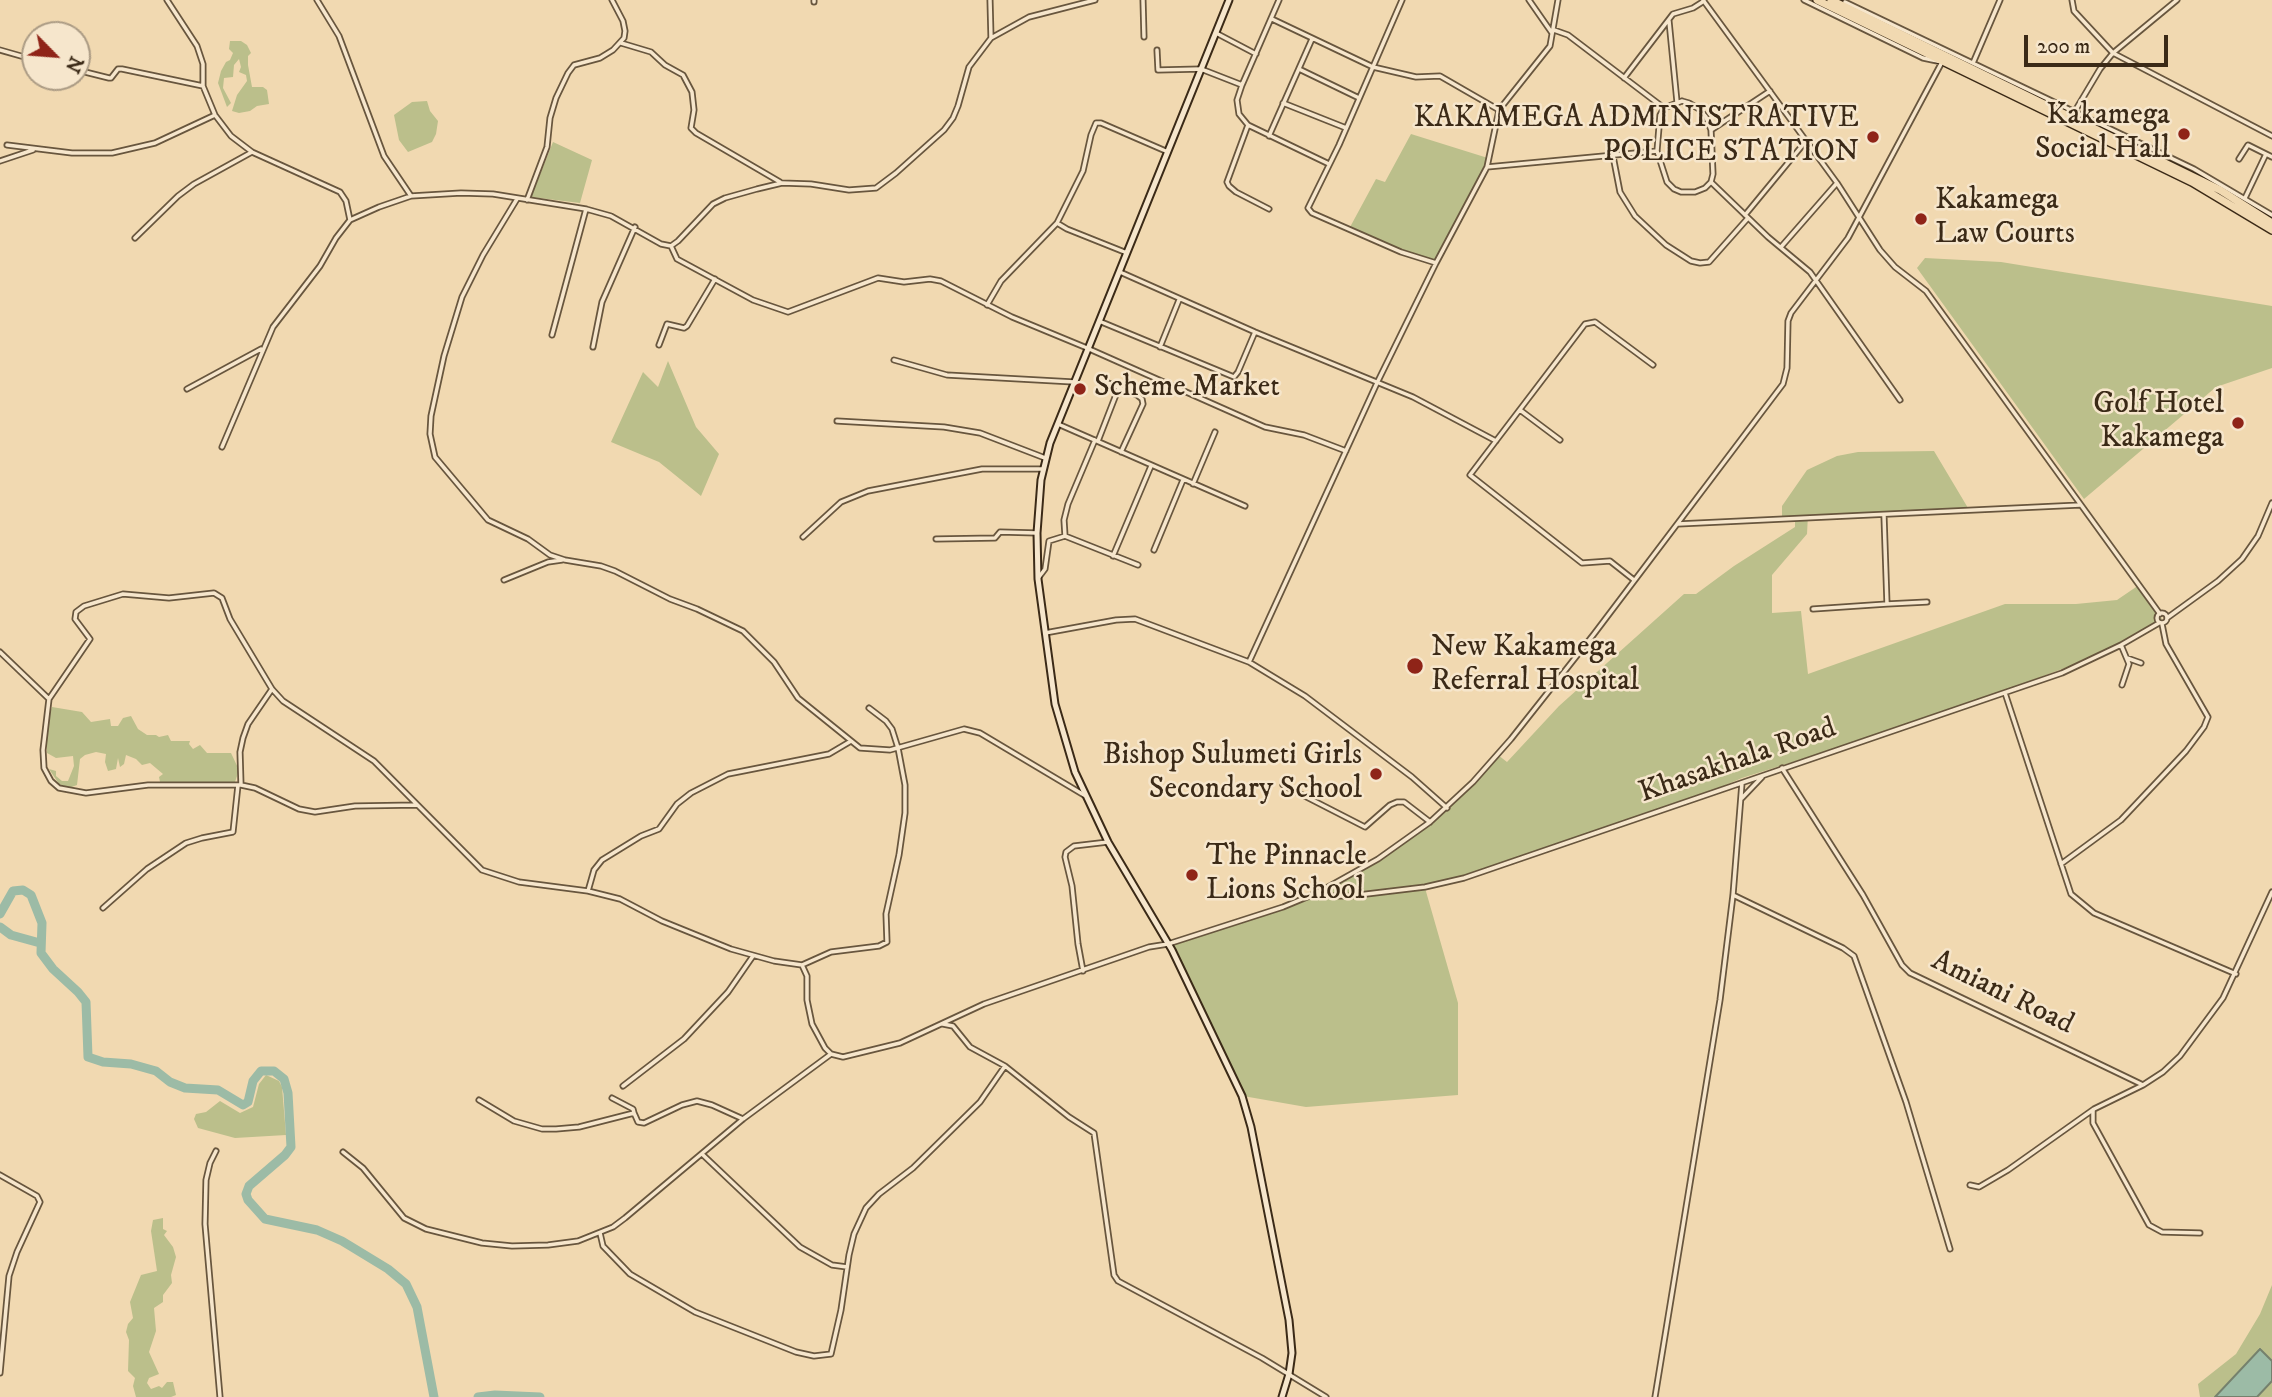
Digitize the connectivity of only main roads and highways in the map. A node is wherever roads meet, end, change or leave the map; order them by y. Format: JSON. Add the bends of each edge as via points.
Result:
{"nodes":[{"id":1,"x":1229,"y":0,"type":"edge"},
{"id":2,"x":1817,"y":0,"type":"edge"},
{"id":3,"x":1831,"y":0,"type":"edge"},
{"id":4,"x":1845,"y":3,"type":"edge"},
{"id":5,"x":2272,"y":223,"type":"edge"},
{"id":6,"x":2272,"y":230,"type":"edge"},
{"id":7,"x":1282,"y":1397,"type":"edge"}],
"edges":[{"from":1,"to":7,"type":"main road","via":[[1045,458],[1037,533],[1038,579],[1055,704],[1084,795],[1168,944],[1242,1096],[1289,1320],[1292,1353]]},
{"from":2,"to":6,"type":"highway","via":[[2192,182]]},
{"from":3,"to":4,"type":"highway"},
{"from":4,"to":5,"type":"highway","via":[[2220,190]]}]}
